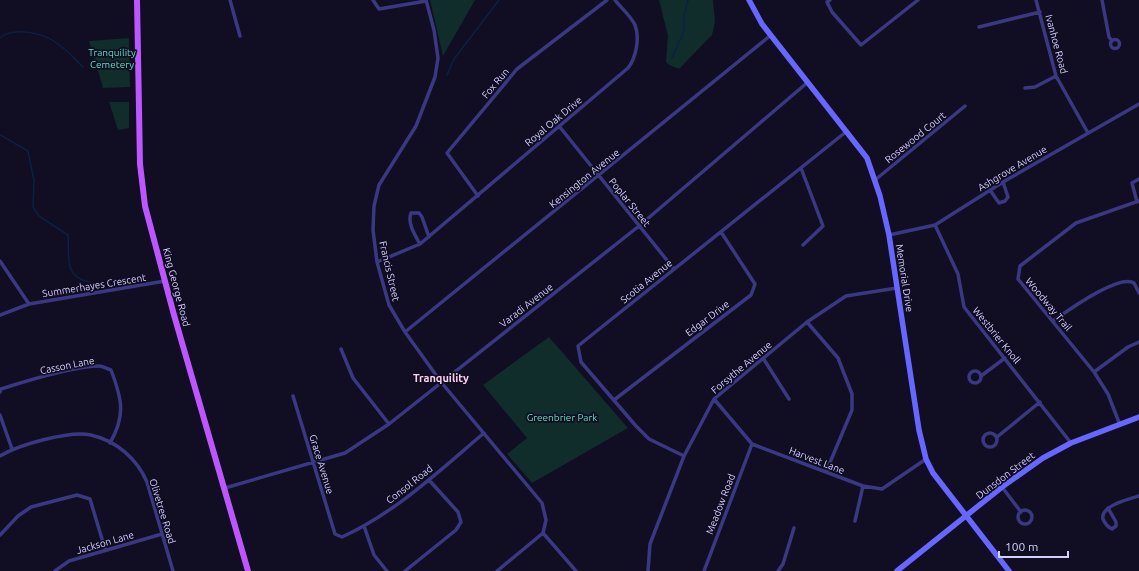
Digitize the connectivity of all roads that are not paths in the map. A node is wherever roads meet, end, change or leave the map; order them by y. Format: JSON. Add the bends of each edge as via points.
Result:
{"nodes":[{"id":1,"x":137,"y":0,"type":"edge"},
{"id":2,"x":230,"y":0,"type":"edge"},
{"id":3,"x":373,"y":0,"type":"edge"},
{"id":4,"x":606,"y":0,"type":"edge"},
{"id":5,"x":615,"y":0,"type":"edge"},
{"id":6,"x":749,"y":0,"type":"edge"},
{"id":7,"x":830,"y":0,"type":"edge"},
{"id":8,"x":918,"y":0,"type":"edge"},
{"id":9,"x":1036,"y":0,"type":"edge"},
{"id":10,"x":1102,"y":0,"type":"edge"},
{"id":11,"x":426,"y":1,"type":"edge"},
{"id":12,"x":1040,"y":12,"type":"junction"},
{"id":13,"x":980,"y":27,"type":"dead end"},
{"id":14,"x":771,"y":35,"type":"junction"},
{"id":15,"x":240,"y":36,"type":"dead end"},
{"id":16,"x":1112,"y":41,"type":"dead end"},
{"id":17,"x":1056,"y":76,"type":"junction"},
{"id":18,"x":808,"y":82,"type":"junction"},
{"id":19,"x":1025,"y":88,"type":"dead end"},
{"id":20,"x":1139,"y":104,"type":"edge"},
{"id":21,"x":966,"y":106,"type":"dead end"},
{"id":22,"x":559,"y":126,"type":"junction"},
{"id":23,"x":847,"y":131,"type":"junction"},
{"id":24,"x":1088,"y":132,"type":"junction"},
{"id":25,"x":801,"y":168,"type":"junction"},
{"id":26,"x":599,"y":176,"type":"junction"},
{"id":27,"x":1139,"y":179,"type":"edge"},
{"id":28,"x":875,"y":180,"type":"junction"},
{"id":29,"x":1003,"y":182,"type":"junction"},
{"id":30,"x":990,"y":190,"type":"junction"},
{"id":31,"x":478,"y":196,"type":"junction"},
{"id":32,"x":1138,"y":201,"type":"edge"},
{"id":33,"x":935,"y":225,"type":"junction"},
{"id":34,"x":639,"y":226,"type":"junction"},
{"id":35,"x":721,"y":232,"type":"junction"},
{"id":36,"x":889,"y":235,"type":"junction"},
{"id":37,"x":429,"y":237,"type":"junction"},
{"id":38,"x":420,"y":244,"type":"junction"},
{"id":39,"x":803,"y":245,"type":"dead end"},
{"id":40,"x":0,"y":261,"type":"edge"},
{"id":41,"x":377,"y":262,"type":"junction"},
{"id":42,"x":674,"y":269,"type":"junction"},
{"id":43,"x":164,"y":282,"type":"junction"},
{"id":44,"x":897,"y":288,"type":"junction"},
{"id":45,"x":1139,"y":293,"type":"edge"},
{"id":46,"x":29,"y":304,"type":"junction"},
{"id":47,"x":0,"y":315,"type":"edge"},
{"id":48,"x":1053,"y":321,"type":"junction"},
{"id":49,"x":807,"y":322,"type":"junction"},
{"id":50,"x":405,"y":332,"type":"junction"},
{"id":51,"x":1139,"y":342,"type":"edge"},
{"id":52,"x":341,"y":349,"type":"dead end"},
{"id":53,"x":763,"y":358,"type":"junction"},
{"id":54,"x":1005,"y":358,"type":"junction"},
{"id":55,"x":1094,"y":372,"type":"junction"},
{"id":56,"x":981,"y":376,"type":"dead end"},
{"id":57,"x":441,"y":382,"type":"junction"},
{"id":58,"x":0,"y":392,"type":"edge"},
{"id":59,"x":293,"y":396,"type":"dead end"},
{"id":60,"x":714,"y":399,"type":"junction"},
{"id":61,"x":789,"y":399,"type":"dead end"},
{"id":62,"x":614,"y":400,"type":"junction"},
{"id":63,"x":1040,"y":402,"type":"junction"},
{"id":64,"x":0,"y":414,"type":"edge"},
{"id":65,"x":1139,"y":417,"type":"edge"},
{"id":66,"x":389,"y":424,"type":"junction"},
{"id":67,"x":1120,"y":425,"type":"junction"},
{"id":68,"x":484,"y":433,"type":"junction"},
{"id":69,"x":996,"y":437,"type":"dead end"},
{"id":70,"x":110,"y":443,"type":"junction"},
{"id":71,"x":1071,"y":443,"type":"junction"},
{"id":72,"x":752,"y":444,"type":"junction"},
{"id":73,"x":12,"y":449,"type":"junction"},
{"id":74,"x":0,"y":456,"type":"edge"},
{"id":75,"x":684,"y":456,"type":"junction"},
{"id":76,"x":926,"y":459,"type":"junction"},
{"id":77,"x":312,"y":463,"type":"junction"},
{"id":78,"x":826,"y":472,"type":"junction"},
{"id":79,"x":429,"y":480,"type":"junction"},
{"id":80,"x":863,"y":486,"type":"junction"},
{"id":81,"x":1002,"y":487,"type":"junction"},
{"id":82,"x":225,"y":488,"type":"junction"},
{"id":83,"x":1139,"y":496,"type":"edge"},
{"id":84,"x":1108,"y":508,"type":"junction"},
{"id":85,"x":1021,"y":512,"type":"dead end"},
{"id":86,"x":966,"y":516,"type":"junction"},
{"id":87,"x":855,"y":521,"type":"dead end"},
{"id":88,"x":364,"y":526,"type":"junction"},
{"id":89,"x":794,"y":528,"type":"dead end"},
{"id":90,"x":543,"y":533,"type":"junction"},
{"id":91,"x":162,"y":534,"type":"junction"},
{"id":92,"x":0,"y":535,"type":"edge"},
{"id":93,"x":338,"y":536,"type":"joint"},
{"id":94,"x":105,"y":549,"type":"junction"},
{"id":95,"x":55,"y":571,"type":"edge"},
{"id":96,"x":173,"y":571,"type":"edge"},
{"id":97,"x":248,"y":571,"type":"edge"},
{"id":98,"x":387,"y":571,"type":"edge"},
{"id":99,"x":405,"y":571,"type":"edge"},
{"id":100,"x":497,"y":571,"type":"edge"},
{"id":101,"x":576,"y":571,"type":"edge"},
{"id":102,"x":648,"y":571,"type":"edge"},
{"id":103,"x":704,"y":571,"type":"edge"},
{"id":104,"x":778,"y":571,"type":"edge"},
{"id":105,"x":897,"y":571,"type":"edge"},
{"id":106,"x":1009,"y":571,"type":"edge"}],
"edges":[{"from":1,"to":43,"type":"main road","name":"King George Road","via":[[140,164],[145,206]]},
{"from":2,"to":15,"type":"street"},
{"from":3,"to":11,"type":"street","via":[[379,9]]},
{"from":4,"to":31,"type":"street","name":"Fox Run","via":[[517,69],[447,153]]},
{"from":5,"to":22,"type":"street","name":"Royal Oak Drive","via":[[635,25],[637,40],[634,61]]},
{"from":6,"to":14,"type":"main road","name":"Memorial Drive"},
{"from":7,"to":8,"type":"street","via":[[827,2],[832,12],[861,46]]},
{"from":9,"to":12,"type":"street","name":"Ivanhoe Road"},
{"from":10,"to":16,"type":"street"},
{"from":11,"to":41,"type":"street","name":"Francis Street","via":[[438,58],[435,77],[416,126],[379,185],[374,206],[373,230]]},
{"from":12,"to":13,"type":"street"},
{"from":12,"to":17,"type":"street","name":"Ivanhoe Road"},
{"from":14,"to":18,"type":"main road","name":"Memorial Drive"},
{"from":14,"to":26,"type":"street","name":"Kensington Avenue"},
{"from":17,"to":19,"type":"street","via":[[1035,87]]},
{"from":17,"to":24,"type":"street","name":"Ivanhoe Road"},
{"from":18,"to":23,"type":"main road","name":"Memorial Drive"},
{"from":18,"to":34,"type":"street","name":"Varadi Avenue"},
{"from":20,"to":24,"type":"street","name":"Ashgrove Avenue"},
{"from":21,"to":28,"type":"street","name":"Rosewood Court"},
{"from":22,"to":26,"type":"street","name":"Poplar Street"},
{"from":22,"to":31,"type":"street","name":"Royal Oak Drive"},
{"from":23,"to":25,"type":"street","name":"Scotia Avenue"},
{"from":23,"to":28,"type":"main road","name":"Memorial Drive","via":[[867,158]]},
{"from":24,"to":29,"type":"street","name":"Ashgrove Avenue"},
{"from":25,"to":35,"type":"street","name":"Scotia Avenue"},
{"from":25,"to":39,"type":"street","via":[[823,226]]},
{"from":26,"to":34,"type":"street","name":"Poplar Street"},
{"from":26,"to":50,"type":"street","name":"Kensington Avenue"},
{"from":27,"to":32,"type":"street","via":[[1132,183]]},
{"from":28,"to":36,"type":"main road","name":"Memorial Drive"},
{"from":29,"to":30,"type":"street","name":"Ashgrove Avenue"},
{"from":29,"to":30,"type":"street","via":[[1008,197],[1005,201],[997,201]]},
{"from":30,"to":33,"type":"street","name":"Ashgrove Avenue"},
{"from":31,"to":37,"type":"street","name":"Royal Oak Drive"},
{"from":32,"to":48,"type":"street","name":"Woodway Trail","via":[[1076,223],[1020,266],[1018,279]]},
{"from":33,"to":36,"type":"street","name":"Ashgrove Avenue"},
{"from":33,"to":54,"type":"street","name":"Westbrier Knoll","via":[[958,274],[964,307]]},
{"from":34,"to":42,"type":"street","name":"Poplar Street"},
{"from":34,"to":57,"type":"street","name":"Varadi Avenue"},
{"from":35,"to":42,"type":"street","name":"Scotia Avenue"},
{"from":35,"to":62,"type":"street","name":"Edgar Drive","via":[[755,284],[751,295]]},
{"from":36,"to":44,"type":"main road","name":"Memorial Drive"},
{"from":37,"to":38,"type":"street","name":"Royal Oak Drive"},
{"from":37,"to":38,"type":"street","via":[[419,213],[411,213],[411,225]]},
{"from":38,"to":41,"type":"street","name":"Royal Oak Drive"},
{"from":40,"to":46,"type":"street","name":"Summerhayes Crescent"},
{"from":41,"to":50,"type":"street","name":"Francis Street","via":[[389,306]]},
{"from":42,"to":62,"type":"street","name":"Scotia Avenue","via":[[578,346],[581,362]]},
{"from":43,"to":46,"type":"street","name":"Summerhayes Crescent"},
{"from":43,"to":82,"type":"main road","name":"King George Road"},
{"from":44,"to":49,"type":"street","name":"Forsythe Avenue","via":[[846,296]]},
{"from":44,"to":76,"type":"main road","name":"Memorial Drive","via":[[919,430]]},
{"from":45,"to":48,"type":"street","via":[[1134,283],[1126,281],[1087,297]]},
{"from":46,"to":47,"type":"street"},
{"from":48,"to":55,"type":"street","name":"Woodway Trail"},
{"from":49,"to":53,"type":"street","name":"Forsythe Avenue"},
{"from":49,"to":78,"type":"street","via":[[838,358],[852,394],[852,410]]},
{"from":50,"to":57,"type":"street","name":"Francis Street"},
{"from":51,"to":55,"type":"street"},
{"from":52,"to":66,"type":"street","via":[[353,378]]},
{"from":53,"to":60,"type":"street","name":"Forsythe Avenue"},
{"from":53,"to":61,"type":"street"},
{"from":54,"to":56,"type":"street"},
{"from":54,"to":63,"type":"street","name":"Westbrier Knoll"},
{"from":55,"to":67,"type":"street","name":"Woodway Trail","via":[[1108,394]]},
{"from":57,"to":66,"type":"street","name":"Varadi Avenue"},
{"from":57,"to":68,"type":"street","name":"Francis Street"},
{"from":58,"to":70,"type":"street","name":"Casson Lane","via":[[1,389],[14,385],[84,368],[100,366],[111,370],[122,412]]},
{"from":59,"to":77,"type":"street","name":"Grace Avenue"},
{"from":60,"to":72,"type":"street","name":"Harvest Lane"},
{"from":60,"to":75,"type":"street","name":"Forsythe Avenue"},
{"from":62,"to":75,"type":"street","name":"Scotia Avenue","via":[[649,439]]},
{"from":63,"to":69,"type":"street"},
{"from":63,"to":71,"type":"street","name":"Westbrier Knoll"},
{"from":64,"to":73,"type":"street"},
{"from":65,"to":67,"type":"main road","name":"Dunsdon Street"},
{"from":66,"to":77,"type":"street","name":"Varadi Avenue","via":[[345,453]]},
{"from":67,"to":71,"type":"main road","name":"Dunsdon Street"},
{"from":68,"to":79,"type":"street","name":"Consol Road"},
{"from":68,"to":90,"type":"street","name":"Francis Street","via":[[542,504],[546,520]]},
{"from":70,"to":73,"type":"street","name":"Olivetree Road","via":[[89,434],[63,436]]},
{"from":70,"to":91,"type":"street","name":"Olivetree Road","via":[[134,459],[142,470]]},
{"from":71,"to":81,"type":"main road","name":"Dunsdon Street","via":[[1043,458]]},
{"from":72,"to":78,"type":"street","name":"Harvest Lane"},
{"from":72,"to":103,"type":"street","name":"Meadow Road"},
{"from":73,"to":74,"type":"street","name":"Olivetree Road"},
{"from":75,"to":102,"type":"street","name":"Forsythe Avenue","via":[[650,544]]},
{"from":76,"to":80,"type":"street","name":"Harvest Lane","via":[[882,489]]},
{"from":76,"to":86,"type":"main road","name":"Memorial Drive","via":[[932,473]]},
{"from":77,"to":82,"type":"street","name":"Varadi Avenue"},
{"from":77,"to":93,"type":"street","name":"Grace Avenue","via":[[335,534]]},
{"from":78,"to":80,"type":"street","name":"Harvest Lane"},
{"from":79,"to":88,"type":"street","name":"Consol Road"},
{"from":79,"to":99,"type":"street","via":[[458,512],[461,522],[456,530]]},
{"from":80,"to":87,"type":"street"},
{"from":81,"to":85,"type":"street"},
{"from":81,"to":86,"type":"main road","name":"Dunsdon Street"},
{"from":82,"to":97,"type":"main road","name":"King George Road"},
{"from":83,"to":84,"type":"street"},
{"from":84,"to":84,"type":"street","via":[[1116,522],[1112,529],[1104,520],[1103,514]]},
{"from":86,"to":105,"type":"main road","name":"Dunsdon Street"},
{"from":86,"to":106,"type":"main road","name":"Memorial Drive"},
{"from":88,"to":93,"type":"street","name":"Consol Road","via":[[342,537]]},
{"from":88,"to":98,"type":"street","via":[[374,555]]},
{"from":89,"to":104,"type":"street","via":[[783,564]]},
{"from":90,"to":100,"type":"street"},
{"from":90,"to":101,"type":"street"},
{"from":91,"to":94,"type":"street","name":"Jackson Lane"},
{"from":91,"to":96,"type":"street","name":"Olivetree Road"},
{"from":92,"to":94,"type":"street","via":[[18,516],[32,507],[77,495],[90,499]]},
{"from":94,"to":95,"type":"street","name":"Jackson Lane","via":[[69,561]]}]}
